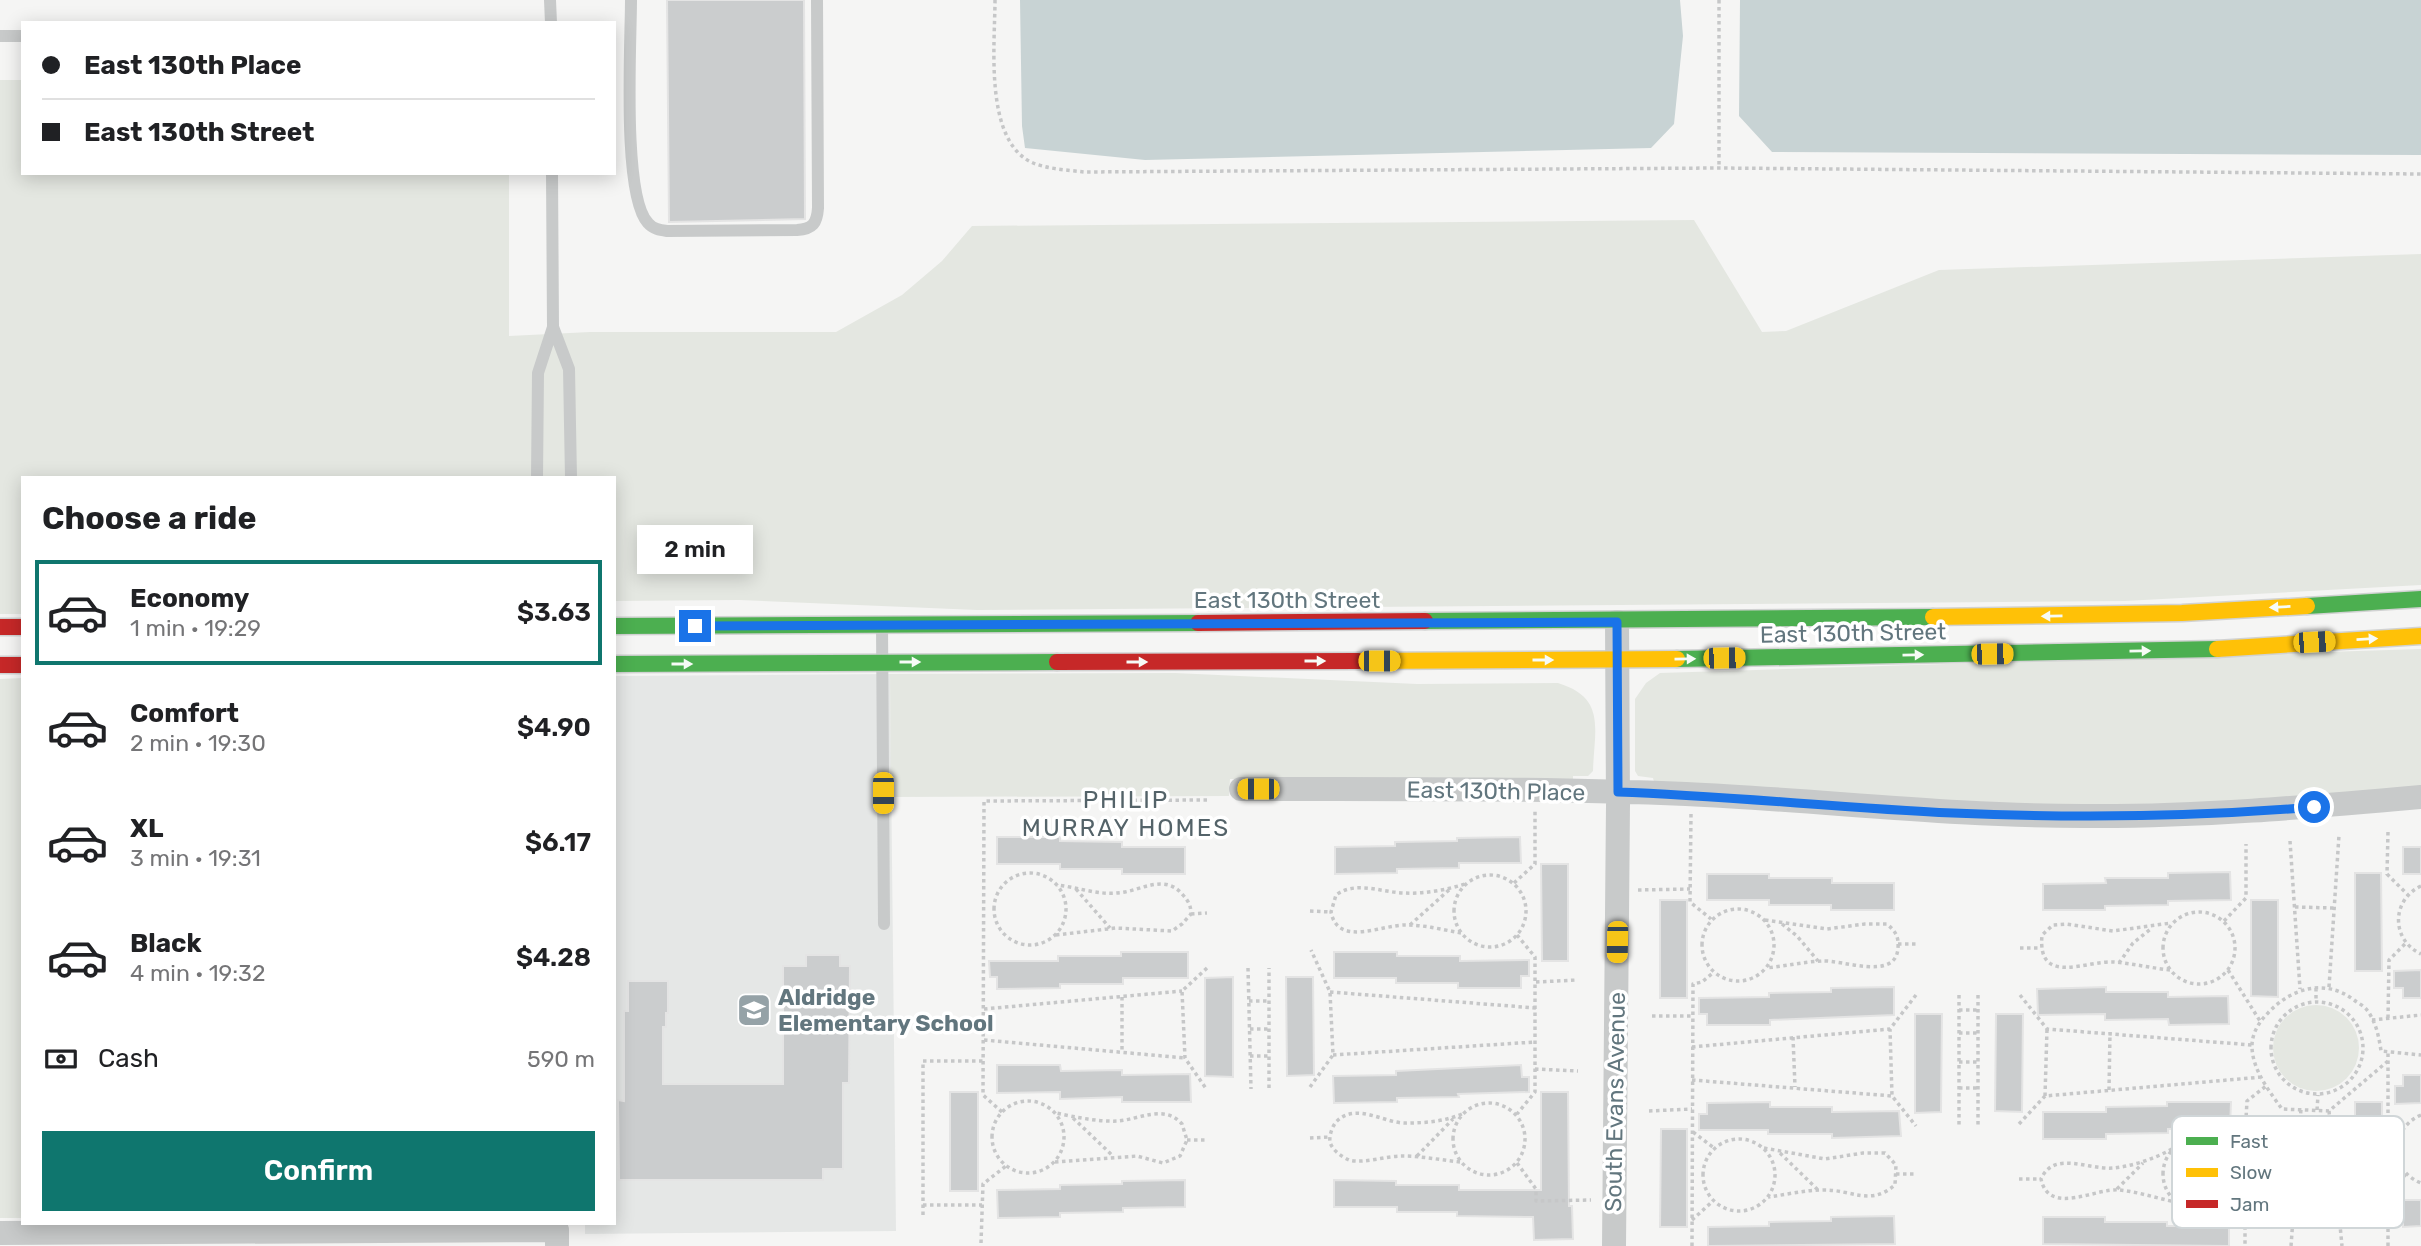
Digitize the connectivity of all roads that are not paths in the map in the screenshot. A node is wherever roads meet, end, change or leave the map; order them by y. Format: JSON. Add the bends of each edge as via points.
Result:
{"nodes":[{"id":1,"x":550,"y":0,"type":"edge"},
{"id":2,"x":631,"y":0,"type":"edge"},
{"id":3,"x":817,"y":0,"type":"edge"},
{"id":4,"x":551,"y":21,"type":"edge"},
{"id":5,"x":0,"y":36,"type":"edge"},
{"id":6,"x":21,"y":36,"type":"edge"},
{"id":7,"x":552,"y":175,"type":"edge"},
{"id":8,"x":553,"y":327,"type":"junction"},
{"id":9,"x":537,"y":476,"type":"edge"},
{"id":10,"x":570,"y":476,"type":"edge"},
{"id":11,"x":2421,"y":599,"type":"edge"},
{"id":12,"x":1617,"y":622,"type":"junction"},
{"id":13,"x":881,"y":624,"type":"junction"},
{"id":14,"x":616,"y":626,"type":"edge"},
{"id":15,"x":0,"y":627,"type":"edge"},
{"id":16,"x":21,"y":627,"type":"edge"},
{"id":17,"x":2421,"y":636,"type":"edge"},
{"id":18,"x":1617,"y":660,"type":"junction"},
{"id":19,"x":882,"y":663,"type":"junction"},
{"id":20,"x":616,"y":664,"type":"edge"},
{"id":21,"x":0,"y":665,"type":"edge"},
{"id":22,"x":21,"y":665,"type":"edge"},
{"id":23,"x":1241,"y":789,"type":"dead end"},
{"id":24,"x":1618,"y":792,"type":"junction"},
{"id":25,"x":2421,"y":797,"type":"edge"},
{"id":26,"x":884,"y":924,"type":"dead end"},
{"id":27,"x":0,"y":1233,"type":"edge"},
{"id":28,"x":557,"y":1238,"type":"edge"},
{"id":29,"x":309,"y":1239,"type":"edge"},
{"id":30,"x":30,"y":1240,"type":"edge"},
{"id":31,"x":1614,"y":1246,"type":"edge"}],
"edges":[{"from":1,"to":4,"type":"lane"},
{"from":2,"to":3,"type":"lane","via":[[631,170],[640,211],[654,228],[667,231],[797,230],[814,225],[818,208]]},
{"from":5,"to":6,"type":"lane"},
{"from":7,"to":8,"type":"lane"},
{"from":8,"to":9,"type":"lane","via":[[538,373]]},
{"from":8,"to":10,"type":"lane","via":[[569,369]]},
{"from":11,"to":12,"type":"main road","name":"East 130th Street","one_way":true,"via":[[2182,613]]},
{"from":12,"to":13,"type":"main road","name":"East 130th Street"},
{"from":12,"to":18,"type":"street","name":"South Evans Avenue"},
{"from":13,"to":14,"type":"main road","name":"East 130th Street"},
{"from":13,"to":19,"type":"lane"},
{"from":15,"to":16,"type":"main road"},
{"from":18,"to":17,"type":"main road","name":"East 130th Street","one_way":true,"via":[[2179,651]]},
{"from":19,"to":18,"type":"main road","name":"East 130th Street","one_way":true},
{"from":18,"to":24,"type":"street","name":"South Evans Avenue"},
{"from":20,"to":19,"type":"main road","name":"East 130th Street","one_way":true},
{"from":19,"to":26,"type":"lane"},
{"from":21,"to":22,"type":"main road"},
{"from":23,"to":24,"type":"street","name":"East 130th Place"},
{"from":24,"to":25,"type":"street","name":"East 130th Place","via":[[1952,813],[2082,816],[2267,811]]},
{"from":24,"to":31,"type":"street","name":"South Evans Avenue"},
{"from":27,"to":30,"type":"street"},
{"from":28,"to":29,"type":"street"},
{"from":29,"to":30,"type":"street"}]}
